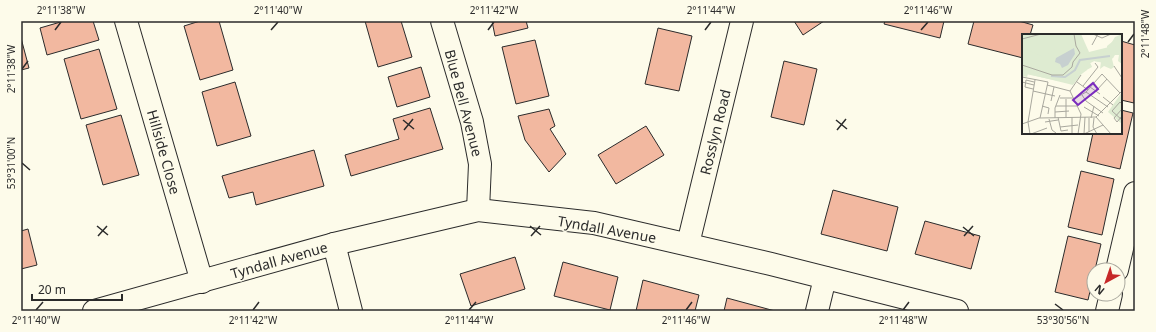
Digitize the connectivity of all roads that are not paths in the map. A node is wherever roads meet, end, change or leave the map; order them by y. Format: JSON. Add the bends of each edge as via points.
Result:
{"nodes":[{"id":1,"x":126,"y":21,"type":"edge"},
{"id":2,"x":442,"y":21,"type":"edge"},
{"id":3,"x":742,"y":21,"type":"edge"},
{"id":4,"x":1135,"y":194,"type":"edge"},
{"id":5,"x":478,"y":210,"type":"junction"},
{"id":6,"x":334,"y":244,"type":"junction"},
{"id":7,"x":688,"y":244,"type":"junction"},
{"id":8,"x":1119,"y":262,"type":"edge"},
{"id":9,"x":825,"y":278,"type":"junction"},
{"id":10,"x":202,"y":282,"type":"junction"},
{"id":11,"x":94,"y":311,"type":"edge"},
{"id":12,"x":351,"y":311,"type":"edge"},
{"id":13,"x":816,"y":311,"type":"edge"},
{"id":14,"x":957,"y":311,"type":"edge"}],
"edges":[{"from":1,"to":10,"type":"street","name":"Hillside Close"},
{"from":2,"to":5,"type":"street","name":"Blue Bell Avenue","via":[[472,122],[480,164]]},
{"from":3,"to":7,"type":"street","name":"Rosslyn Road"},
{"from":4,"to":8,"type":"street"},
{"from":5,"to":6,"type":"street","name":"Tyndall Avenue"},
{"from":5,"to":7,"type":"street","name":"Tyndall Avenue","via":[[594,223]]},
{"from":6,"to":10,"type":"street","name":"Tyndall Avenue"},
{"from":6,"to":12,"type":"street"},
{"from":7,"to":9,"type":"street","name":"Tyndall Avenue"},
{"from":9,"to":13,"type":"street"},
{"from":9,"to":14,"type":"street","name":"Tyndall Avenue"},
{"from":10,"to":11,"type":"street","name":"Tyndall Avenue"}]}
